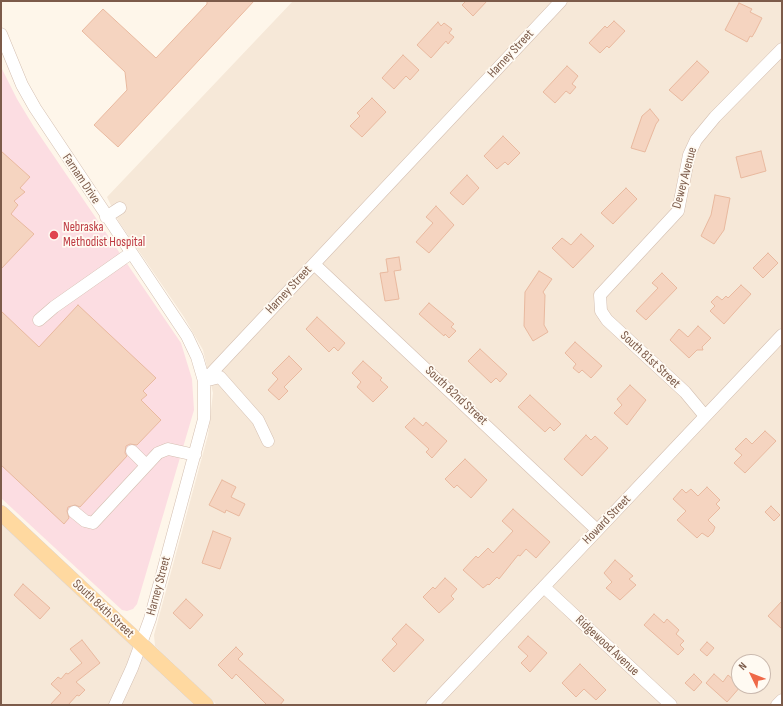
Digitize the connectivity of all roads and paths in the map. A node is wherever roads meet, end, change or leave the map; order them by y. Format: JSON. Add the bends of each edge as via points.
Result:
{"nodes":[{"id":1,"x":561,"y":1,"type":"edge"},
{"id":2,"x":1,"y":34,"type":"edge"},
{"id":3,"x":782,"y":49,"type":"edge"},
{"id":4,"x":120,"y":208,"type":"dead end"},
{"id":5,"x":106,"y":217,"type":"junction"},
{"id":6,"x":131,"y":253,"type":"junction"},
{"id":7,"x":314,"y":264,"type":"junction"},
{"id":8,"x":600,"y":303,"type":"joint"},
{"id":9,"x":39,"y":320,"type":"dead end"},
{"id":10,"x":782,"y":335,"type":"edge"},
{"id":11,"x":204,"y":381,"type":"junction"},
{"id":12,"x":705,"y":416,"type":"junction"},
{"id":13,"x":268,"y":441,"type":"dead end"},
{"id":14,"x":132,"y":451,"type":"dead end"},
{"id":15,"x":195,"y":455,"type":"junction"},
{"id":16,"x":146,"y":465,"type":"junction"},
{"id":17,"x":74,"y":512,"type":"dead end"},
{"id":18,"x":1,"y":513,"type":"edge"},
{"id":19,"x":597,"y":530,"type":"junction"},
{"id":20,"x":544,"y":587,"type":"junction"},
{"id":21,"x":142,"y":645,"type":"junction"},
{"id":22,"x":782,"y":700,"type":"edge"},
{"id":23,"x":115,"y":705,"type":"edge"},
{"id":24,"x":206,"y":705,"type":"edge"},
{"id":25,"x":432,"y":705,"type":"edge"},
{"id":26,"x":671,"y":705,"type":"edge"},
{"id":27,"x":777,"y":705,"type":"edge"}],
"edges":[{"from":1,"to":7,"type":"street","name":"Harney Street"},
{"from":2,"to":5,"type":"street","name":"Farnam Drive","via":[[22,85],[35,108]]},
{"from":3,"to":8,"type":"street","name":"Dewey Avenue","via":[[696,140],[689,155],[678,211],[603,291]]},
{"from":4,"to":5,"type":"street"},
{"from":5,"to":6,"type":"street","name":"Farnam Drive"},
{"from":6,"to":9,"type":"street"},
{"from":6,"to":11,"type":"street","name":"Farnam Drive","via":[[187,336]]},
{"from":7,"to":11,"type":"street","name":"Harney Street"},
{"from":7,"to":19,"type":"street","name":"South 82nd Street"},
{"from":8,"to":12,"type":"street","name":"South 81st Street","via":[[601,311],[607,320],[685,392]]},
{"from":10,"to":12,"type":"street","name":"Howard Street"},
{"from":11,"to":13,"type":"street","via":[[220,377],[258,420]]},
{"from":11,"to":15,"type":"street","name":"Harney Street","via":[[204,419]]},
{"from":12,"to":19,"type":"street","name":"Howard Street"},
{"from":14,"to":16,"type":"street"},
{"from":15,"to":16,"type":"street","via":[[168,449],[158,453]]},
{"from":15,"to":21,"type":"street","name":"Harney Street"},
{"from":16,"to":17,"type":"street","via":[[93,523],[85,522]]},
{"from":18,"to":21,"type":"main road","name":"South 84th Street"},
{"from":19,"to":20,"type":"street","name":"Howard Street"},
{"from":20,"to":25,"type":"street","name":"Howard Street"},
{"from":20,"to":26,"type":"street","name":"Ridgewood Avenue"},
{"from":21,"to":23,"type":"street","name":"Harney Street"},
{"from":21,"to":24,"type":"main road","name":"South 84th Street"},
{"from":22,"to":27,"type":"street"}]}
